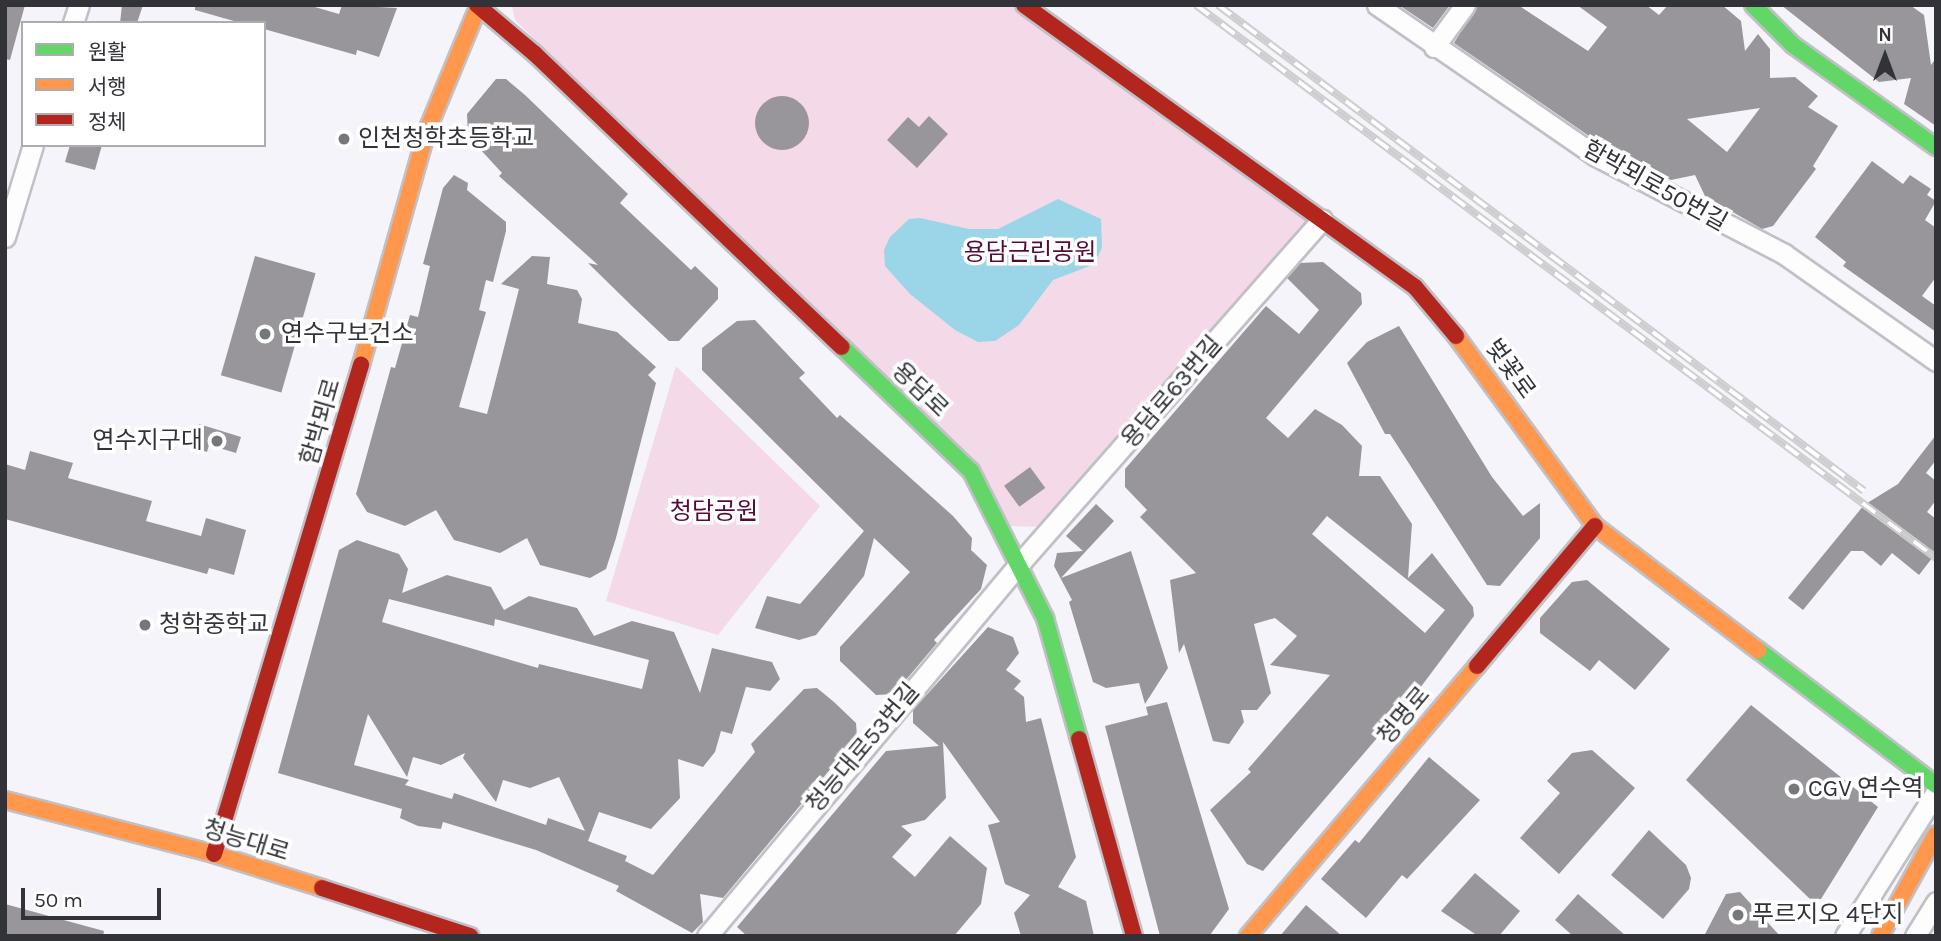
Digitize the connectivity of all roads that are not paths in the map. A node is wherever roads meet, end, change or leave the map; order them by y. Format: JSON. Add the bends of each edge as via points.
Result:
{"nodes":[{"id":1,"x":478,"y":5,"type":"edge"},
{"id":2,"x":1024,"y":5,"type":"edge"},
{"id":3,"x":1377,"y":5,"type":"edge"},
{"id":4,"x":1465,"y":5,"type":"edge"},
{"id":5,"x":1753,"y":5,"type":"edge"},
{"id":6,"x":1434,"y":47,"type":"junction"},
{"id":7,"x":32,"y":147,"type":"edge"},
{"id":8,"x":1936,"y":147,"type":"edge"},
{"id":9,"x":1322,"y":219,"type":"junction"},
{"id":10,"x":5,"y":237,"type":"edge"},
{"id":11,"x":1936,"y":361,"type":"edge"},
{"id":12,"x":1595,"y":526,"type":"junction"},
{"id":13,"x":1021,"y":562,"type":"junction"},
{"id":14,"x":1936,"y":785,"type":"edge"},
{"id":15,"x":1936,"y":792,"type":"edge"},
{"id":16,"x":5,"y":800,"type":"edge"},
{"id":17,"x":1936,"y":834,"type":"edge"},
{"id":18,"x":214,"y":854,"type":"junction"},
{"id":19,"x":1936,"y":902,"type":"edge"},
{"id":20,"x":470,"y":936,"type":"edge"},
{"id":21,"x":707,"y":936,"type":"edge"},
{"id":22,"x":1133,"y":936,"type":"edge"},
{"id":23,"x":1248,"y":936,"type":"edge"},
{"id":24,"x":1844,"y":936,"type":"edge"},
{"id":25,"x":1880,"y":936,"type":"edge"},
{"id":26,"x":1915,"y":936,"type":"edge"}],
"edges":[{"from":1,"to":13,"type":"street","name":"용담로","via":[[535,54],[971,471]]},
{"from":1,"to":18,"type":"street","name":"함박뫼로","via":[[426,133],[318,519]]},
{"from":2,"to":9,"type":"street","name":"벚꽃로"},
{"from":3,"to":6,"type":"street","name":"함박뫼로50번길"},
{"from":4,"to":6,"type":"street"},
{"from":5,"to":8,"type":"street","via":[[1793,45]]},
{"from":6,"to":11,"type":"street","name":"함박뫼로50번길","via":[[1596,156],[1784,254]]},
{"from":7,"to":10,"type":"street"},
{"from":9,"to":12,"type":"street","name":"벚꽃로","via":[[1415,287],[1486,370]]},
{"from":9,"to":13,"type":"street","name":"용담로63번길"},
{"from":12,"to":14,"type":"street","name":"벚꽃로"},
{"from":12,"to":23,"type":"street","name":"청명로"},
{"from":13,"to":21,"type":"street","name":"청능대로53번길"},
{"from":13,"to":22,"type":"street","name":"용담로","via":[[1045,618],[1077,723]]},
{"from":15,"to":24,"type":"street"},
{"from":16,"to":18,"type":"street","name":"청능대로"},
{"from":17,"to":25,"type":"street"},
{"from":18,"to":20,"type":"street","name":"청능대로"},
{"from":19,"to":26,"type":"street"}]}
